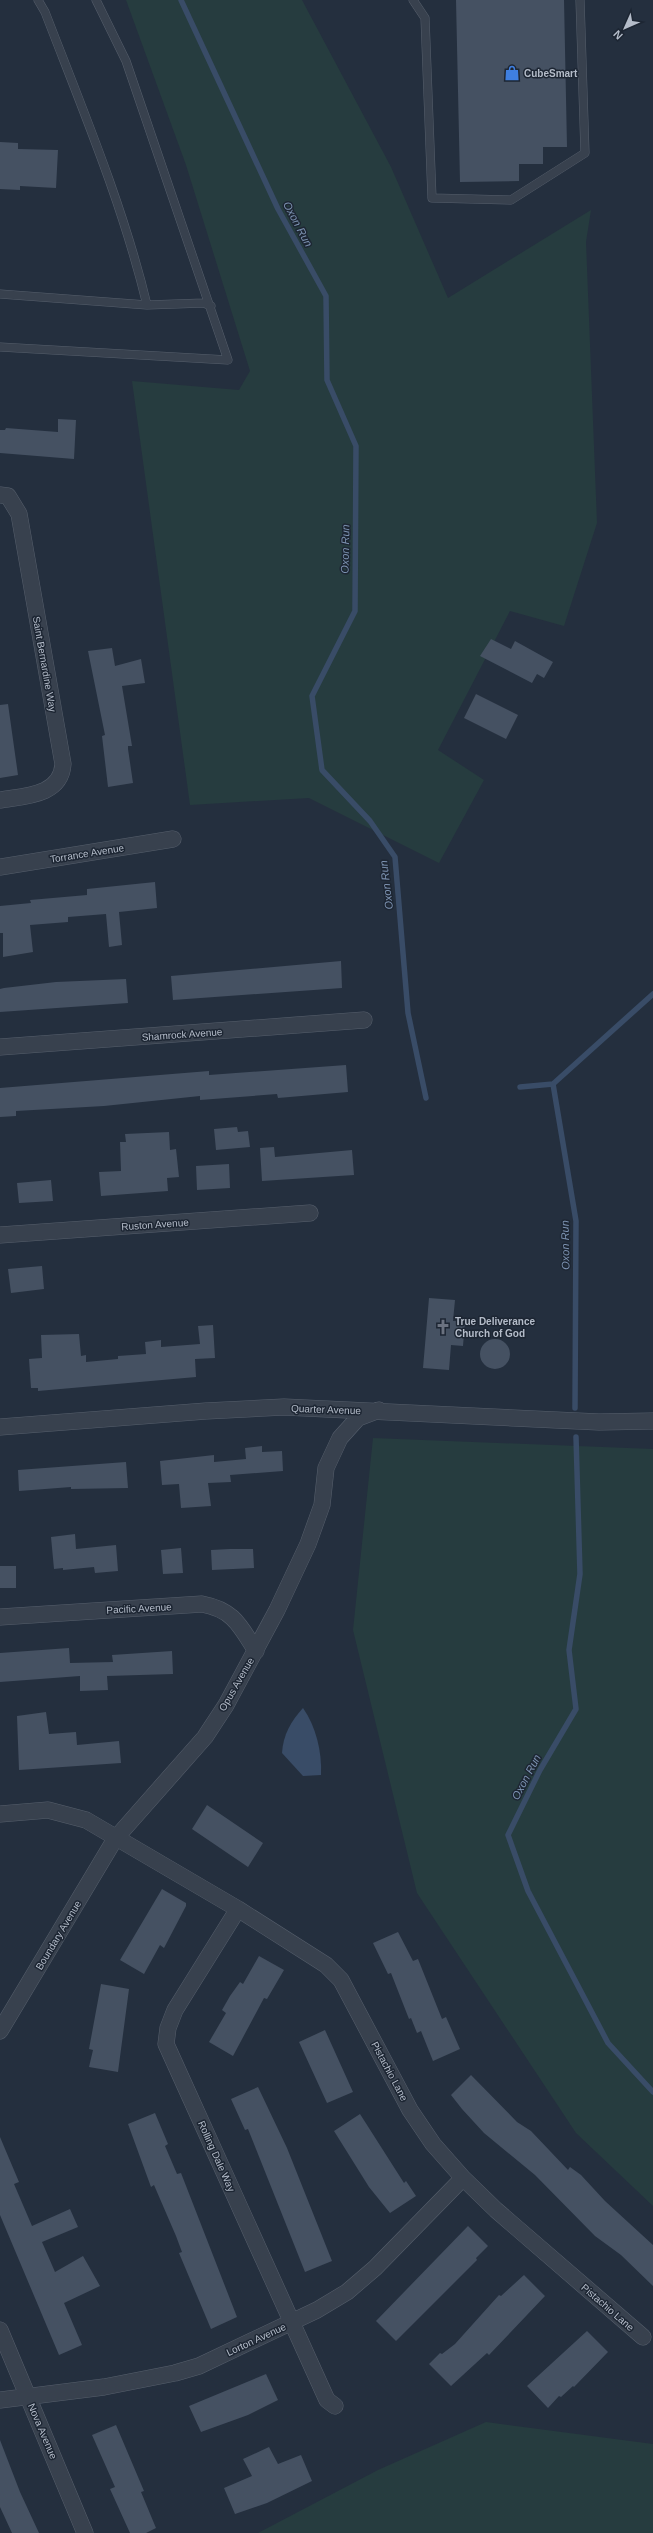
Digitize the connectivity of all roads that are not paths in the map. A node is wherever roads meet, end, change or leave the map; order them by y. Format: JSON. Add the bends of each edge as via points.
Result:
{"nodes":[{"id":1,"x":38,"y":0,"type":"edge"},
{"id":2,"x":96,"y":0,"type":"edge"},
{"id":3,"x":413,"y":0,"type":"edge"},
{"id":4,"x":580,"y":0,"type":"edge"},
{"id":5,"x":0,"y":294,"type":"edge"},
{"id":6,"x":147,"y":305,"type":"junction"},
{"id":7,"x":211,"y":306,"type":"junction"},
{"id":8,"x":0,"y":347,"type":"edge"},
{"id":9,"x":0,"y":496,"type":"edge"},
{"id":10,"x":0,"y":800,"type":"edge"},
{"id":11,"x":173,"y":839,"type":"dead end"},
{"id":12,"x":0,"y":867,"type":"edge"},
{"id":13,"x":364,"y":1020,"type":"dead end"},
{"id":14,"x":0,"y":1047,"type":"edge"},
{"id":15,"x":310,"y":1213,"type":"dead end"},
{"id":16,"x":0,"y":1235,"type":"edge"},
{"id":17,"x":379,"y":1410,"type":"junction"},
{"id":18,"x":653,"y":1421,"type":"edge"},
{"id":19,"x":0,"y":1427,"type":"edge"},
{"id":20,"x":0,"y":1617,"type":"edge"},
{"id":21,"x":256,"y":1651,"type":"junction"},
{"id":22,"x":0,"y":1814,"type":"edge"},
{"id":23,"x":115,"y":1839,"type":"junction"},
{"id":24,"x":238,"y":1909,"type":"junction"},
{"id":25,"x":0,"y":2030,"type":"edge"},
{"id":26,"x":463,"y":2178,"type":"junction"},
{"id":27,"x":292,"y":2322,"type":"junction"},
{"id":28,"x":0,"y":2330,"type":"edge"},
{"id":29,"x":643,"y":2337,"type":"dead end"},
{"id":30,"x":28,"y":2397,"type":"junction"},
{"id":31,"x":0,"y":2400,"type":"edge"},
{"id":32,"x":335,"y":2406,"type":"dead end"},
{"id":33,"x":85,"y":2533,"type":"edge"}],
"edges":[{"from":1,"to":6,"type":"lane","via":[[45,12],[92,137],[139,271]]},
{"from":2,"to":7,"type":"lane","via":[[126,61]]},
{"from":3,"to":4,"type":"lane","via":[[425,18],[432,198],[511,200],[585,153]]},
{"from":5,"to":6,"type":"lane"},
{"from":6,"to":7,"type":"lane","via":[[204,302]]},
{"from":7,"to":8,"type":"lane","via":[[228,360]]},
{"from":9,"to":10,"type":"street","name":"Saint Bernardine Way","via":[[8,496],[19,514],[63,764],[60,777],[48,790]]},
{"from":11,"to":12,"type":"street","name":"Torrance Avenue"},
{"from":13,"to":14,"type":"street","name":"Shamrock Avenue"},
{"from":15,"to":16,"type":"street","name":"Ruston Avenue"},
{"from":17,"to":18,"type":"street","name":"Quarter Avenue","via":[[599,1422]]},
{"from":17,"to":19,"type":"street","name":"Quarter Avenue","via":[[284,1407],[213,1410]]},
{"from":17,"to":21,"type":"street","name":"Opus Avenue","via":[[358,1418],[340,1438],[326,1468],[322,1506],[308,1544]]},
{"from":20,"to":21,"type":"street","name":"Pacific Avenue","via":[[202,1604],[217,1607],[234,1617]]},
{"from":21,"to":23,"type":"street","name":"Opus Avenue","via":[[205,1737]]},
{"from":22,"to":23,"type":"street","via":[[60,1812],[86,1820]]},
{"from":23,"to":24,"type":"street","name":"Pistachio Lane"},
{"from":23,"to":25,"type":"street","name":"Boundary Avenue"},
{"from":24,"to":26,"type":"street","name":"Pistachio Lane","via":[[326,1965],[342,1980],[419,2124]]},
{"from":24,"to":27,"type":"street","name":"Rolling Dale Way","via":[[176,2010],[168,2028],[166,2044]]},
{"from":26,"to":27,"type":"street","name":"Lorton Avenue","via":[[375,2268],[347,2292]]},
{"from":26,"to":29,"type":"street","name":"Pistachio Lane"},
{"from":27,"to":30,"type":"street","name":"Lorton Avenue","via":[[198,2366],[175,2373],[104,2387]]},
{"from":27,"to":32,"type":"street","name":"Rolling Dale Way","via":[[328,2400]]},
{"from":28,"to":30,"type":"street","name":"Nova Avenue"},
{"from":30,"to":31,"type":"street","name":"Lorton Avenue"},
{"from":30,"to":33,"type":"street","name":"Nova Avenue"}]}
